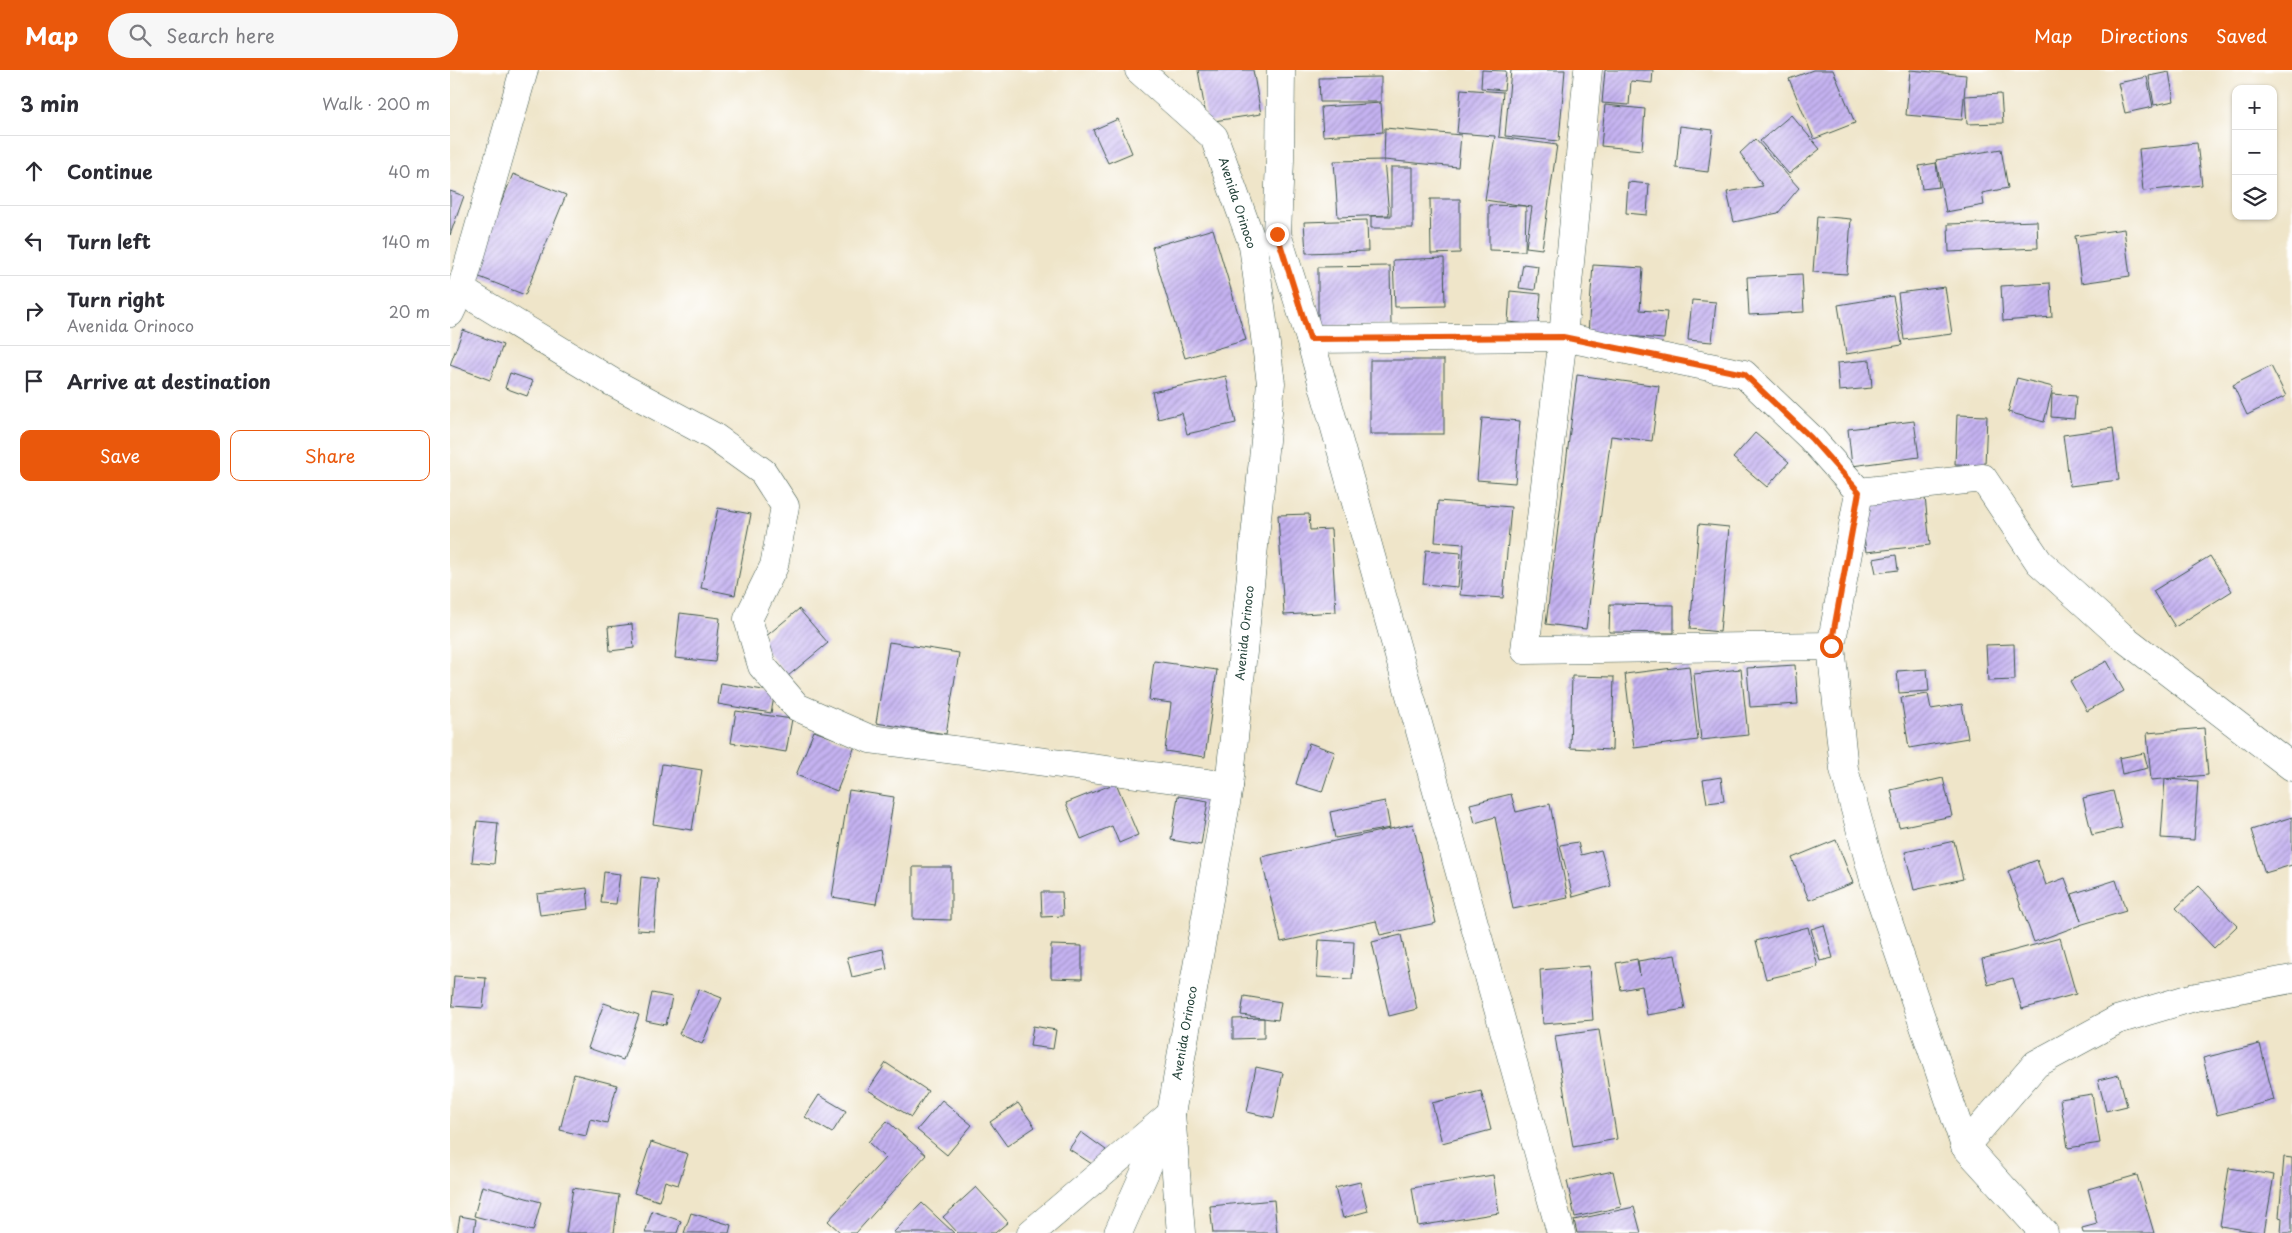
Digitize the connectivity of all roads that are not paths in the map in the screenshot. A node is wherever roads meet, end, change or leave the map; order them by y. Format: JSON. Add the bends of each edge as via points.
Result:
{"nodes":[{"id":1,"x":524,"y":70,"type":"edge"},
{"id":2,"x":1139,"y":70,"type":"edge"},
{"id":3,"x":1281,"y":70,"type":"edge"},
{"id":4,"x":1588,"y":70,"type":"edge"},
{"id":5,"x":456,"y":302,"type":"edge"},
{"id":6,"x":1563,"y":337,"type":"junction"},
{"id":7,"x":1310,"y":339,"type":"junction"},
{"id":8,"x":1859,"y":492,"type":"junction"},
{"id":9,"x":1831,"y":646,"type":"junction"},
{"id":10,"x":2292,"y":767,"type":"edge"},
{"id":11,"x":1229,"y":786,"type":"junction"},
{"id":12,"x":2292,"y":979,"type":"edge"},
{"id":13,"x":1171,"y":1114,"type":"junction"},
{"id":14,"x":1965,"y":1146,"type":"junction"},
{"id":15,"x":1031,"y":1233,"type":"edge"},
{"id":16,"x":1118,"y":1233,"type":"edge"},
{"id":17,"x":1181,"y":1233,"type":"edge"},
{"id":18,"x":1561,"y":1233,"type":"edge"},
{"id":19,"x":2044,"y":1233,"type":"edge"}],
"edges":[{"from":1,"to":5,"type":"street"},
{"from":2,"to":11,"type":"street","name":"Avenida Orinoco","via":[[1214,137],[1252,245],[1271,383]]},
{"from":3,"to":7,"type":"street","via":[[1277,234]]},
{"from":4,"to":6,"type":"street"},
{"from":5,"to":11,"type":"street","via":[[713,436],[763,472],[785,506],[774,566],[748,619],[762,666],[797,707],[870,739]]},
{"from":6,"to":7,"type":"street"},
{"from":6,"to":8,"type":"street","via":[[1744,374],[1811,438]]},
{"from":6,"to":9,"type":"street","via":[[1525,650]]},
{"from":7,"to":18,"type":"street"},
{"from":8,"to":9,"type":"street"},
{"from":8,"to":10,"type":"street","via":[[1983,478],[2039,562],[2120,635]]},
{"from":9,"to":14,"type":"street","via":[[1847,778],[1875,884]]},
{"from":11,"to":13,"type":"street","name":"Avenida Orinoco"},
{"from":12,"to":14,"type":"street","via":[[2191,998],[2118,1020],[2036,1064]]},
{"from":13,"to":15,"type":"street"},
{"from":13,"to":16,"type":"street"},
{"from":13,"to":17,"type":"street","name":"Avenida Orinoco"},
{"from":14,"to":19,"type":"street"}]}
